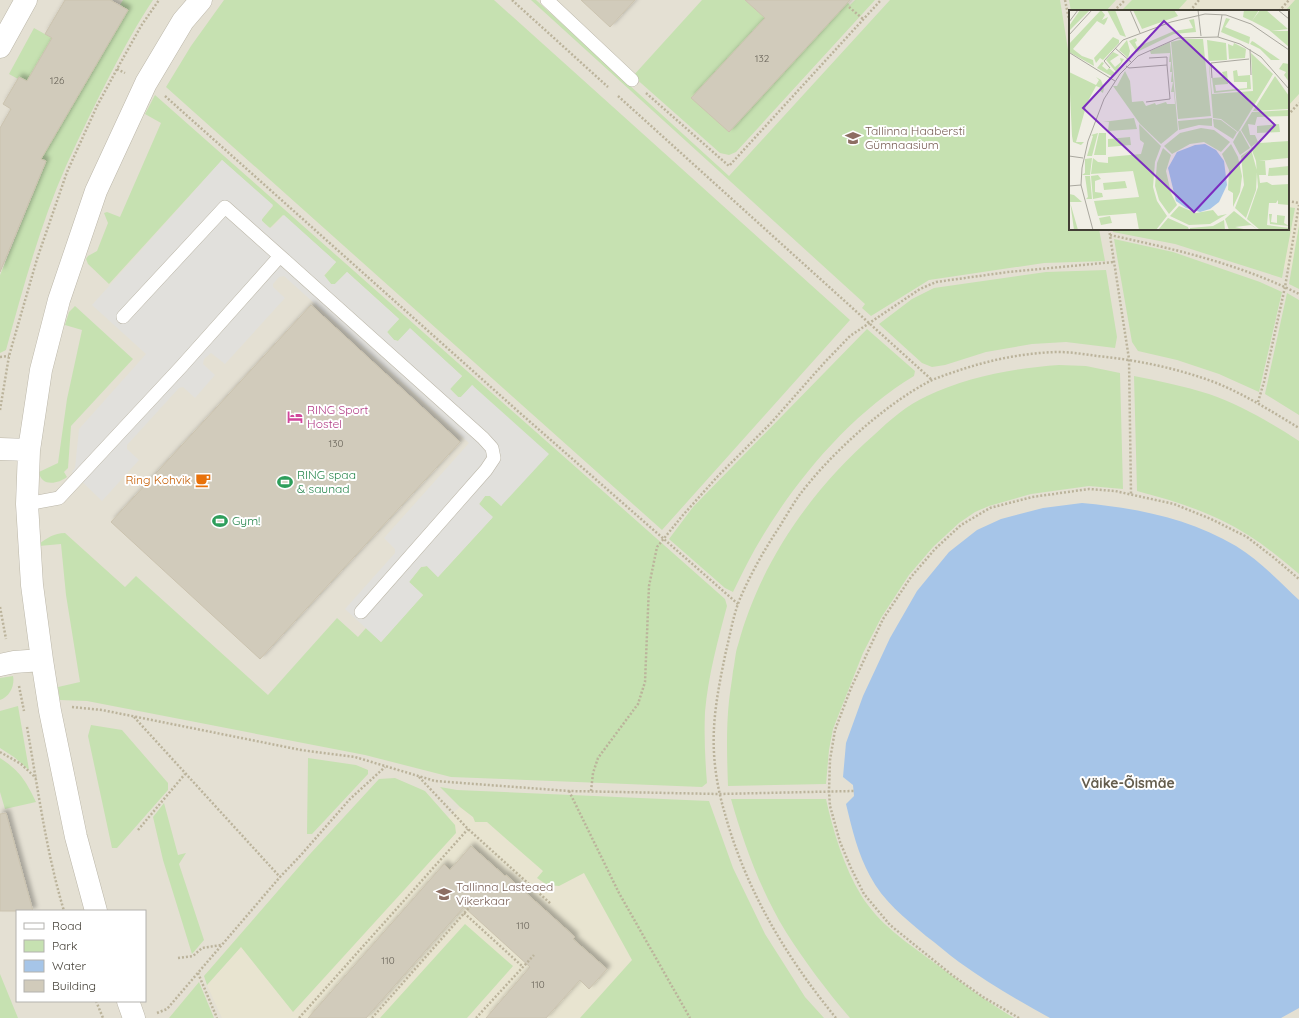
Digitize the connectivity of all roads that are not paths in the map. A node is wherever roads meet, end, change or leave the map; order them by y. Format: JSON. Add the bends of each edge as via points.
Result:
{"nodes":[{"id":1,"x":26,"y":0,"type":"edge"},
{"id":2,"x":201,"y":0,"type":"edge"},
{"id":3,"x":547,"y":0,"type":"edge"},
{"id":4,"x":0,"y":47,"type":"edge"},
{"id":5,"x":632,"y":80,"type":"road end"},
{"id":6,"x":280,"y":256,"type":"junction"},
{"id":7,"x":123,"y":317,"type":"dead end"},
{"id":8,"x":0,"y":450,"type":"edge"},
{"id":9,"x":29,"y":450,"type":"junction"},
{"id":10,"x":27,"y":504,"type":"junction"},
{"id":11,"x":361,"y":612,"type":"dead end"},
{"id":12,"x":42,"y":660,"type":"junction"},
{"id":13,"x":7,"y":663,"type":"edge"},
{"id":14,"x":96,"y":910,"type":"edge"},
{"id":15,"x":129,"y":1002,"type":"edge"},
{"id":16,"x":144,"y":1017,"type":"edge"}],
"edges":[{"from":1,"to":4,"type":"street"},
{"from":2,"to":9,"type":"street","via":[[183,21],[146,84],[96,191],[59,300],[41,370]]},
{"from":3,"to":5,"type":"lane"},
{"from":6,"to":7,"type":"lane","via":[[225,207]]},
{"from":6,"to":10,"type":"lane","via":[[59,498]]},
{"from":6,"to":11,"type":"lane","via":[[492,448],[494,458],[486,470]]},
{"from":8,"to":9,"type":"street"},
{"from":9,"to":10,"type":"street"},
{"from":10,"to":12,"type":"street","via":[[32,585]]},
{"from":12,"to":13,"type":"street"},
{"from":12,"to":14,"type":"street","via":[[76,837]]},
{"from":15,"to":16,"type":"street"}]}
